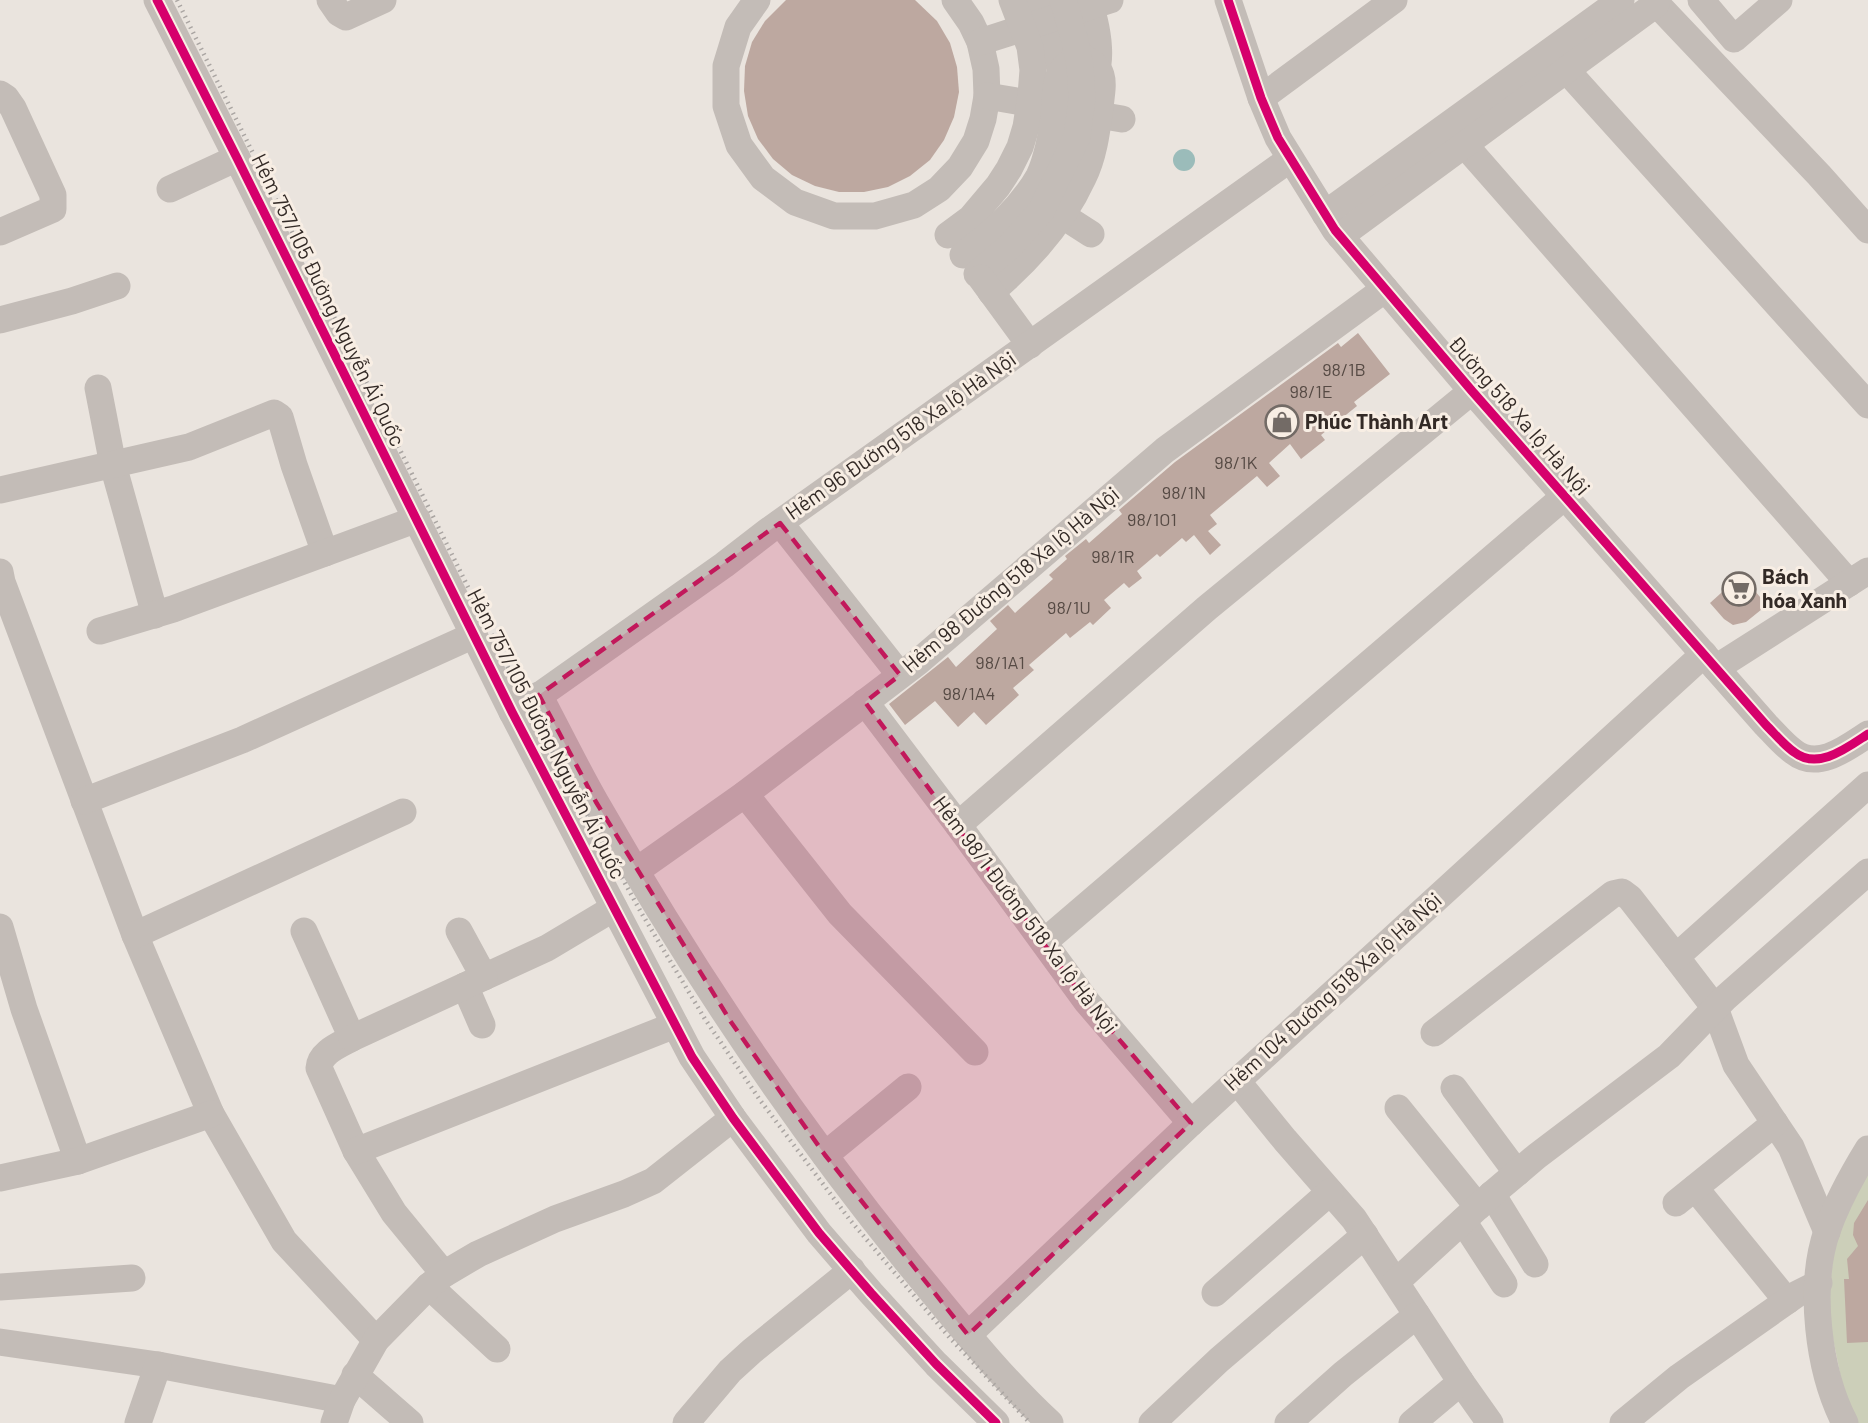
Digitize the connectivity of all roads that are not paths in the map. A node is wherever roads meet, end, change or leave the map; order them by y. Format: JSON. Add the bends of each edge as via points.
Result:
{"nodes":[{"id":1,"x":157,"y":0,"type":"edge"},
{"id":2,"x":330,"y":0,"type":"edge"},
{"id":3,"x":383,"y":0,"type":"edge"},
{"id":4,"x":757,"y":0,"type":"edge"},
{"id":5,"x":955,"y":0,"type":"edge"},
{"id":6,"x":1012,"y":0,"type":"edge"},
{"id":7,"x":1228,"y":0,"type":"edge"},
{"id":8,"x":1621,"y":0,"type":"edge"},
{"id":9,"x":1701,"y":0,"type":"edge"},
{"id":10,"x":1779,"y":0,"type":"edge"},
{"id":11,"x":1388,"y":2,"type":"edge"},
{"id":12,"x":1654,"y":2,"type":"edge"},
{"id":13,"x":1072,"y":6,"type":"edge"},
{"id":14,"x":1023,"y":28,"type":"junction"},
{"id":15,"x":980,"y":42,"type":"junction"},
{"id":16,"x":1558,"y":61,"type":"junction"},
{"id":17,"x":0,"y":94,"type":"edge"},
{"id":18,"x":1078,"y":94,"type":"junction"},
{"id":19,"x":987,"y":96,"type":"junction"},
{"id":20,"x":1261,"y":98,"type":"junction"},
{"id":21,"x":1456,"y":136,"type":"junction"},
{"id":22,"x":976,"y":141,"type":"junction"},
{"id":23,"x":237,"y":158,"type":"junction"},
{"id":24,"x":1290,"y":159,"type":"junction"},
{"id":25,"x":1004,"y":177,"type":"junction"},
{"id":26,"x":170,"y":189,"type":"dead end"},
{"id":27,"x":1045,"y":204,"type":"junction"},
{"id":28,"x":914,"y":205,"type":"junction"},
{"id":29,"x":1333,"y":225,"type":"junction"},
{"id":30,"x":1868,"y":230,"type":"edge"},
{"id":31,"x":0,"y":231,"type":"edge"},
{"id":32,"x":1091,"y":234,"type":"dead end"},
{"id":33,"x":970,"y":264,"type":"junction"},
{"id":34,"x":117,"y":286,"type":"dead end"},
{"id":35,"x":1385,"y":289,"type":"junction"},
{"id":36,"x":0,"y":320,"type":"edge"},
{"id":37,"x":1030,"y":345,"type":"junction"},
{"id":38,"x":98,"y":388,"type":"dead end"},
{"id":39,"x":1472,"y":391,"type":"junction"},
{"id":40,"x":1868,"y":405,"type":"edge"},
{"id":41,"x":113,"y":465,"type":"junction"},
{"id":42,"x":0,"y":490,"type":"edge"},
{"id":43,"x":1565,"y":496,"type":"junction"},
{"id":44,"x":417,"y":519,"type":"junction"},
{"id":45,"x":780,"y":523,"type":"junction"},
{"id":46,"x":325,"y":553,"type":"junction"},
{"id":47,"x":0,"y":572,"type":"edge"},
{"id":48,"x":1859,"y":577,"type":"edge"},
{"id":49,"x":155,"y":615,"type":"junction"},
{"id":50,"x":100,"y":631,"type":"dead end"},
{"id":51,"x":474,"y":635,"type":"junction"},
{"id":52,"x":1710,"y":661,"type":"junction"},
{"id":53,"x":900,"y":675,"type":"junction"},
{"id":54,"x":539,"y":695,"type":"junction"},
{"id":55,"x":865,"y":702,"type":"junction"},
{"id":56,"x":512,"y":712,"type":"junction"},
{"id":57,"x":1868,"y":734,"type":"edge"},
{"id":58,"x":1868,"y":785,"type":"edge"},
{"id":59,"x":745,"y":794,"type":"junction"},
{"id":60,"x":84,"y":801,"type":"junction"},
{"id":61,"x":403,"y":812,"type":"dead end"},
{"id":62,"x":958,"y":825,"type":"junction"},
{"id":63,"x":636,"y":871,"type":"junction"},
{"id":64,"x":1868,"y":872,"type":"edge"},
{"id":65,"x":614,"y":908,"type":"junction"},
{"id":66,"x":0,"y":927,"type":"edge"},
{"id":67,"x":304,"y":931,"type":"dead end"},
{"id":68,"x":459,"y":931,"type":"dead end"},
{"id":69,"x":135,"y":935,"type":"junction"},
{"id":70,"x":1044,"y":942,"type":"junction"},
{"id":71,"x":1676,"y":957,"type":"junction"},
{"id":72,"x":474,"y":981,"type":"junction"},
{"id":73,"x":1716,"y":1008,"type":"junction"},
{"id":74,"x":482,"y":1025,"type":"dead end"},
{"id":75,"x":675,"y":1025,"type":"junction"},
{"id":76,"x":1434,"y":1034,"type":"dead end"},
{"id":77,"x":352,"y":1038,"type":"junction"},
{"id":78,"x":975,"y":1052,"type":"dead end"},
{"id":79,"x":1237,"y":1081,"type":"junction"},
{"id":80,"x":908,"y":1087,"type":"dead end"},
{"id":81,"x":1454,"y":1088,"type":"dead end"},
{"id":82,"x":1398,"y":1108,"type":"dead end"},
{"id":83,"x":211,"y":1114,"type":"junction"},
{"id":84,"x":733,"y":1118,"type":"junction"},
{"id":85,"x":1191,"y":1123,"type":"junction"},
{"id":86,"x":1775,"y":1123,"type":"junction"},
{"id":87,"x":1868,"y":1149,"type":"edge"},
{"id":88,"x":356,"y":1151,"type":"junction"},
{"id":89,"x":825,"y":1155,"type":"junction"},
{"id":90,"x":78,"y":1161,"type":"junction"},
{"id":91,"x":1517,"y":1173,"type":"junction"},
{"id":92,"x":0,"y":1178,"type":"edge"},
{"id":93,"x":1330,"y":1192,"type":"junction"},
{"id":94,"x":1478,"y":1207,"type":"junction"},
{"id":95,"x":1827,"y":1232,"type":"junction"},
{"id":96,"x":1365,"y":1235,"type":"junction"},
{"id":97,"x":1534,"y":1264,"type":"dead end"},
{"id":98,"x":852,"y":1270,"type":"junction"},
{"id":99,"x":132,"y":1278,"type":"dead end"},
{"id":100,"x":437,"y":1280,"type":"junction"},
{"id":101,"x":1396,"y":1282,"type":"junction"},
{"id":102,"x":1819,"y":1283,"type":"junction"},
{"id":103,"x":1504,"y":1284,"type":"dead end"},
{"id":104,"x":0,"y":1287,"type":"edge"},
{"id":105,"x":1215,"y":1293,"type":"dead end"},
{"id":106,"x":1787,"y":1301,"type":"junction"},
{"id":107,"x":1417,"y":1315,"type":"junction"},
{"id":108,"x":968,"y":1335,"type":"junction"},
{"id":109,"x":376,"y":1340,"type":"junction"},
{"id":110,"x":0,"y":1342,"type":"edge"},
{"id":111,"x":498,"y":1348,"type":"dead end"},
{"id":112,"x":158,"y":1365,"type":"junction"},
{"id":113,"x":355,"y":1375,"type":"junction"},
{"id":114,"x":1461,"y":1382,"type":"junction"},
{"id":115,"x":338,"y":1411,"type":"edge"},
{"id":116,"x":138,"y":1423,"type":"edge"},
{"id":117,"x":410,"y":1423,"type":"edge"},
{"id":118,"x":686,"y":1423,"type":"edge"},
{"id":119,"x":996,"y":1423,"type":"edge"},
{"id":120,"x":1050,"y":1423,"type":"edge"},
{"id":121,"x":1152,"y":1423,"type":"edge"},
{"id":122,"x":1288,"y":1423,"type":"edge"},
{"id":123,"x":1412,"y":1423,"type":"edge"},
{"id":124,"x":1490,"y":1423,"type":"edge"},
{"id":125,"x":1623,"y":1423,"type":"edge"},
{"id":126,"x":1845,"y":1423,"type":"edge"}],
"edges":[{"from":1,"to":23,"type":"street","name":"Hẻm 757/105 Đường Nguyễn Ái Quốc"},
{"from":2,"to":3,"type":"street","via":[[346,17]]},
{"from":4,"to":28,"type":"street","via":[[738,27],[726,66],[726,106],[739,145],[763,178],[795,202],[834,216],[874,216]]},
{"from":5,"to":15,"type":"street"},
{"from":6,"to":14,"type":"street"},
{"from":7,"to":20,"type":"street","name":"Đường 518 Xa lộ Hà Nội"},
{"from":8,"to":16,"type":"street"},
{"from":9,"to":10,"type":"street","via":[[1734,39]]},
{"from":11,"to":20,"type":"street"},
{"from":12,"to":16,"type":"street"},
{"from":12,"to":30,"type":"street"},
{"from":13,"to":14,"type":"street"},
{"from":13,"to":18,"type":"street"},
{"from":13,"to":18,"type":"street","via":[[1100,57]]},
{"from":14,"to":15,"type":"street"},
{"from":14,"to":18,"type":"street","via":[[1033,70]]},
{"from":15,"to":19,"type":"street"},
{"from":16,"to":21,"type":"street"},
{"from":16,"to":40,"type":"street"},
{"from":17,"to":31,"type":"street","via":[[13,108],[53,195],[53,209]]},
{"from":18,"to":19,"type":"street"},
{"from":18,"to":25,"type":"street","via":[[1020,147]]},
{"from":18,"to":27,"type":"street","via":[[1054,120],[1040,173]]},
{"from":18,"to":27,"type":"street","via":[[1097,131],[1084,177]]},
{"from":19,"to":22,"type":"street"},
{"from":20,"to":24,"type":"street","name":"Đường 518 Xa lộ Hà Nội"},
{"from":21,"to":29,"type":"street"},
{"from":21,"to":48,"type":"street"},
{"from":22,"to":25,"type":"street"},
{"from":22,"to":28,"type":"street","via":[[946,182]]},
{"from":23,"to":26,"type":"street"},
{"from":23,"to":44,"type":"street","name":"Hẻm 757/105 Đường Nguyễn Ái Quốc"},
{"from":24,"to":29,"type":"street","name":"Đường 518 Xa lộ Hà Nội"},
{"from":24,"to":37,"type":"street","name":"Hẻm 96 Đường 518 Xa lộ Hà Nội"},
{"from":25,"to":27,"type":"street"},
{"from":25,"to":33,"type":"street","via":[[971,218]]},
{"from":27,"to":32,"type":"street"},
{"from":27,"to":33,"type":"street","via":[[999,225]]},
{"from":27,"to":33,"type":"street","via":[[1023,264]]},
{"from":28,"to":33,"type":"street"},
{"from":29,"to":35,"type":"street","name":"Đường 518 Xa lộ Hà Nội"},
{"from":33,"to":37,"type":"street"},
{"from":34,"to":36,"type":"street"},
{"from":35,"to":39,"type":"street","name":"Đường 518 Xa lộ Hà Nội"},
{"from":35,"to":53,"type":"street","name":"Hẻm 98 Đường 518 Xa lộ Hà Nội","via":[[1158,455]]},
{"from":37,"to":45,"type":"street","name":"Hẻm 96 Đường 518 Xa lộ Hà Nội"},
{"from":38,"to":41,"type":"street"},
{"from":39,"to":43,"type":"street","name":"Đường 518 Xa lộ Hà Nội"},
{"from":39,"to":62,"type":"street","via":[[1207,608]]},
{"from":41,"to":42,"type":"street"},
{"from":41,"to":46,"type":"street","via":[[189,447],[274,413],[280,417]]},
{"from":41,"to":49,"type":"street"},
{"from":43,"to":52,"type":"street","name":"Đường 518 Xa lộ Hà Nội"},
{"from":43,"to":70,"type":"street"},
{"from":44,"to":46,"type":"street"},
{"from":44,"to":51,"type":"street","name":"Hẻm 757/105 Đường Nguyễn Ái Quốc"},
{"from":45,"to":53,"type":"street"},
{"from":45,"to":54,"type":"street","name":"Hẻm 96 Đường 518 Xa lộ Hà Nội"},
{"from":46,"to":49,"type":"street"},
{"from":47,"to":60,"type":"street"},
{"from":48,"to":52,"type":"street","name":"Hẻm 104 Đường 518 Xa lộ Hà Nội"},
{"from":49,"to":50,"type":"street"},
{"from":51,"to":56,"type":"street","name":"Hẻm 757/105 Đường Nguyễn Ái Quốc"},
{"from":51,"to":60,"type":"street","via":[[242,740]]},
{"from":52,"to":57,"type":"street","name":"Đường 518 Xa lộ Hà Nội","via":[[1779,738],[1803,758],[1828,757]]},
{"from":52,"to":79,"type":"street","name":"Hẻm 104 Đường 518 Xa lộ Hà Nội"},
{"from":53,"to":55,"type":"street","name":"Hẻm 98 Đường 518 Xa lộ Hà Nội"},
{"from":54,"to":56,"type":"street","name":"Hẻm 96 Đường 518 Xa lộ Hà Nội"},
{"from":54,"to":63,"type":"street"},
{"from":55,"to":59,"type":"street","name":"Hẻm 98 Đường 518 Xa lộ Hà Nội"},
{"from":55,"to":62,"type":"street","name":"Hẻm 98/1 Đường 518 Xa lộ Hà Nội"},
{"from":56,"to":65,"type":"street","name":"Hẻm 757/105 Đường Nguyễn Ái Quốc"},
{"from":58,"to":71,"type":"street"},
{"from":59,"to":63,"type":"street","name":"Hẻm 98 Đường 518 Xa lộ Hà Nội"},
{"from":59,"to":78,"type":"street","via":[[840,914]]},
{"from":60,"to":69,"type":"street"},
{"from":61,"to":69,"type":"street"},
{"from":62,"to":70,"type":"street","name":"Hẻm 98/1 Đường 518 Xa lộ Hà Nội"},
{"from":63,"to":89,"type":"street","via":[[731,1022]]},
{"from":64,"to":73,"type":"street"},
{"from":65,"to":72,"type":"street","via":[[547,948]]},
{"from":65,"to":75,"type":"street","name":"Hẻm 757/105 Đường Nguyễn Ái Quốc"},
{"from":66,"to":90,"type":"street","via":[[24,1009]]},
{"from":67,"to":77,"type":"street"},
{"from":68,"to":72,"type":"street"},
{"from":69,"to":83,"type":"street"},
{"from":70,"to":85,"type":"street","name":"Hẻm 98/1 Đường 518 Xa lộ Hà Nội","via":[[1093,1009]]},
{"from":71,"to":73,"type":"street"},
{"from":71,"to":76,"type":"street","via":[[1630,898],[1622,892],[1613,894]]},
{"from":72,"to":74,"type":"street"},
{"from":72,"to":77,"type":"street"},
{"from":73,"to":86,"type":"street","via":[[1737,1065]]},
{"from":73,"to":91,"type":"street","via":[[1669,1056]]},
{"from":75,"to":84,"type":"street","name":"Hẻm 757/105 Đường Nguyễn Ái Quốc"},
{"from":75,"to":88,"type":"street"},
{"from":77,"to":88,"type":"street","via":[[324,1055],[319,1068]]},
{"from":79,"to":85,"type":"street","name":"Hẻm 104 Đường 518 Xa lộ Hà Nội"},
{"from":79,"to":93,"type":"street"},
{"from":80,"to":89,"type":"street"},
{"from":81,"to":91,"type":"street"},
{"from":82,"to":94,"type":"street"},
{"from":83,"to":90,"type":"street"},
{"from":83,"to":109,"type":"street","via":[[284,1241]]},
{"from":84,"to":98,"type":"street","name":"Hẻm 757/105 Đường Nguyễn Ái Quốc","via":[[819,1233]]},
{"from":84,"to":100,"type":"street","via":[[653,1180],[478,1254]]},
{"from":85,"to":108,"type":"street","name":"Hẻm 104 Đường 518 Xa lộ Hà Nội"},
{"from":86,"to":95,"type":"street","via":[[1791,1147]]},
{"from":86,"to":106,"type":"street","via":[[1685,1196]]},
{"from":87,"to":95,"type":"street"},
{"from":88,"to":100,"type":"street"},
{"from":89,"to":108,"type":"street"},
{"from":90,"to":92,"type":"street"},
{"from":91,"to":94,"type":"street"},
{"from":93,"to":96,"type":"street"},
{"from":93,"to":105,"type":"street"},
{"from":94,"to":97,"type":"street"},
{"from":94,"to":101,"type":"street"},
{"from":94,"to":103,"type":"street"},
{"from":95,"to":102,"type":"street"},
{"from":96,"to":101,"type":"street"},
{"from":96,"to":121,"type":"street"},
{"from":98,"to":118,"type":"street","via":[[730,1371]]},
{"from":98,"to":119,"type":"street","name":"Hẻm 757/105 Đường Nguyễn Ái Quốc","via":[[936,1364]]},
{"from":99,"to":104,"type":"street"},
{"from":100,"to":109,"type":"street"},
{"from":100,"to":111,"type":"street"},
{"from":101,"to":107,"type":"street"},
{"from":102,"to":106,"type":"street"},
{"from":102,"to":126,"type":"street","via":[[1821,1346]]},
{"from":106,"to":125,"type":"street","via":[[1679,1377]]},
{"from":107,"to":114,"type":"street"},
{"from":107,"to":122,"type":"street"},
{"from":108,"to":120,"type":"street"},
{"from":109,"to":113,"type":"street"},
{"from":110,"to":112,"type":"street"},
{"from":112,"to":115,"type":"street"},
{"from":112,"to":116,"type":"street"},
{"from":113,"to":115,"type":"street"},
{"from":113,"to":117,"type":"street"},
{"from":114,"to":123,"type":"street"},
{"from":114,"to":124,"type":"street"}]}
